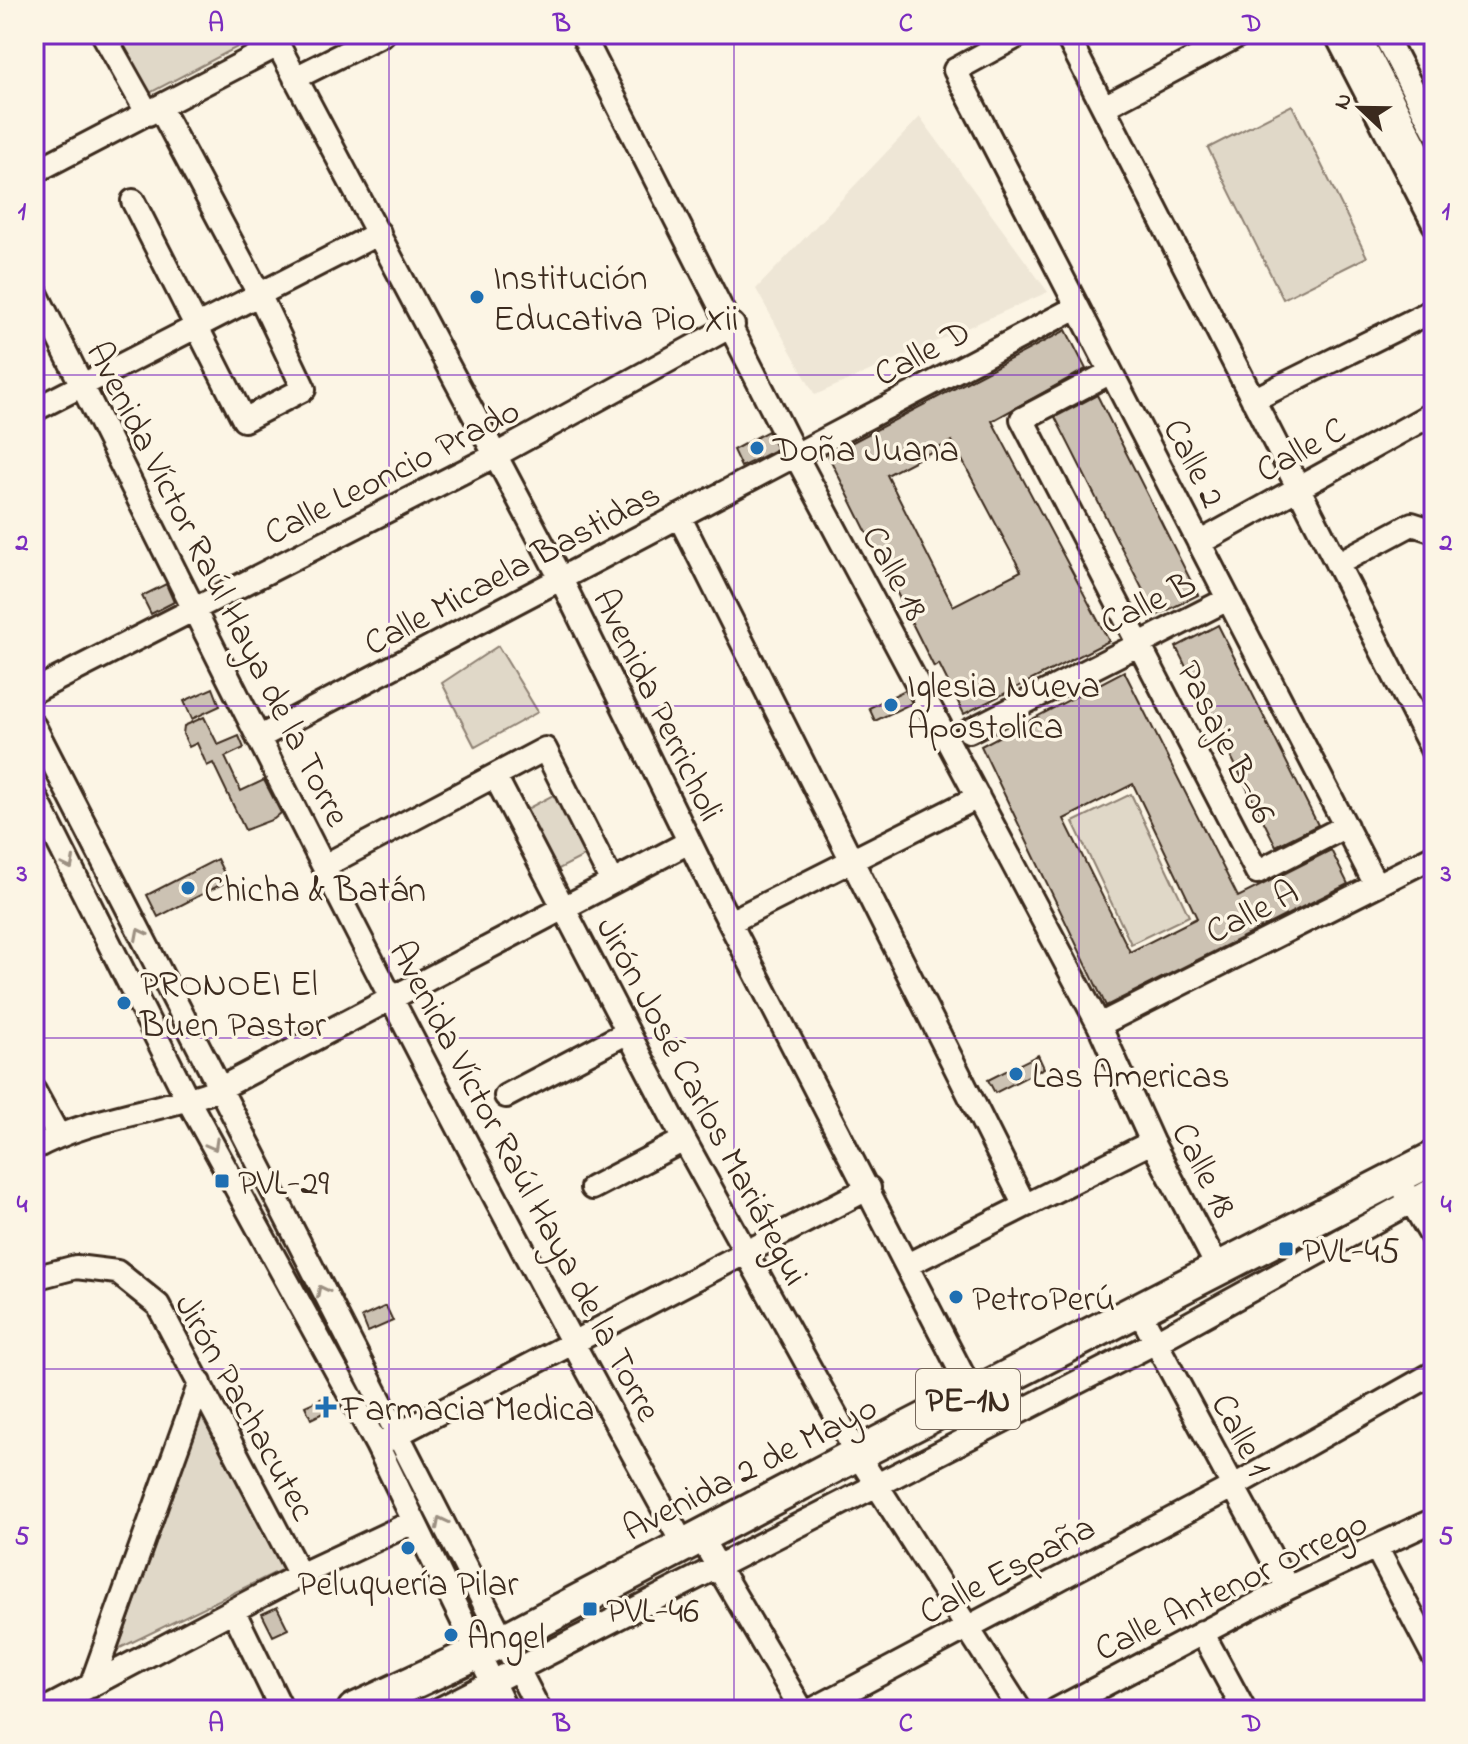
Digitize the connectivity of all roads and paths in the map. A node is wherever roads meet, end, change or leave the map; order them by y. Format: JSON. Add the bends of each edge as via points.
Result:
{"nodes":[{"id":1,"x":103,"y":34,"type":"edge"},
{"id":2,"x":383,"y":34,"type":"edge"},
{"id":3,"x":582,"y":34,"type":"edge"},
{"id":4,"x":1021,"y":34,"type":"edge"},
{"id":5,"x":1066,"y":34,"type":"edge"},
{"id":6,"x":1241,"y":34,"type":"edge"},
{"id":7,"x":1336,"y":34,"type":"edge"},
{"id":8,"x":1358,"y":34,"type":"edge"},
{"id":9,"x":1384,"y":34,"type":"edge"},
{"id":10,"x":1399,"y":34,"type":"edge"},
{"id":11,"x":295,"y":78,"type":"junction"},
{"id":12,"x":1434,"y":101,"type":"edge"},
{"id":13,"x":1104,"y":107,"type":"junction"},
{"id":14,"x":154,"y":111,"type":"junction"},
{"id":15,"x":1434,"y":130,"type":"edge"},
{"id":16,"x":34,"y":172,"type":"edge"},
{"id":17,"x":1434,"y":181,"type":"edge"},
{"id":18,"x":133,"y":201,"type":"dead end"},
{"id":19,"x":1434,"y":224,"type":"edge"},
{"id":20,"x":379,"y":233,"type":"junction"},
{"id":21,"x":34,"y":289,"type":"edge"},
{"id":22,"x":259,"y":294,"type":"junction"},
{"id":23,"x":1077,"y":307,"type":"junction"},
{"id":24,"x":1434,"y":310,"type":"edge"},
{"id":25,"x":733,"y":325,"type":"junction"},
{"id":26,"x":197,"y":326,"type":"junction"},
{"id":27,"x":1111,"y":372,"type":"junction"},
{"id":28,"x":82,"y":385,"type":"junction"},
{"id":29,"x":1253,"y":400,"type":"junction"},
{"id":30,"x":34,"y":410,"type":"edge"},
{"id":31,"x":1434,"y":413,"type":"edge"},
{"id":32,"x":496,"y":455,"type":"junction"},
{"id":33,"x":796,"y":456,"type":"junction"},
{"id":34,"x":1299,"y":488,"type":"junction"},
{"id":35,"x":679,"y":516,"type":"junction"},
{"id":36,"x":1434,"y":531,"type":"edge"},
{"id":37,"x":1199,"y":543,"type":"junction"},
{"id":38,"x":1337,"y":564,"type":"junction"},
{"id":39,"x":561,"y":579,"type":"junction"},
{"id":40,"x":1228,"y":599,"type":"junction"},
{"id":41,"x":193,"y":609,"type":"junction"},
{"id":42,"x":1139,"y":641,"type":"junction"},
{"id":43,"x":34,"y":691,"type":"edge"},
{"id":44,"x":34,"y":726,"type":"edge"},
{"id":45,"x":969,"y":731,"type":"dead end"},
{"id":46,"x":258,"y":738,"type":"junction"},
{"id":47,"x":1434,"y":753,"type":"edge"},
{"id":48,"x":495,"y":776,"type":"junction"},
{"id":49,"x":34,"y":794,"type":"edge"},
{"id":50,"x":978,"y":797,"type":"junction"},
{"id":51,"x":1346,"y":826,"type":"junction"},
{"id":52,"x":689,"y":842,"type":"junction"},
{"id":53,"x":1434,"y":856,"type":"edge"},
{"id":54,"x":851,"y":861,"type":"junction"},
{"id":55,"x":324,"y":866,"type":"junction"},
{"id":56,"x":612,"y":882,"type":"junction"},
{"id":57,"x":1376,"y":885,"type":"junction"},
{"id":58,"x":563,"y":909,"type":"junction"},
{"id":59,"x":730,"y":922,"type":"junction"},
{"id":60,"x":392,"y":998,"type":"junction"},
{"id":61,"x":1099,"y":1025,"type":"junction"},
{"id":62,"x":628,"y":1032,"type":"junction"},
{"id":63,"x":219,"y":1089,"type":"junction"},
{"id":64,"x":34,"y":1091,"type":"edge"},
{"id":65,"x":506,"y":1096,"type":"dead end"},
{"id":66,"x":188,"y":1100,"type":"junction"},
{"id":67,"x":58,"y":1135,"type":"junction"},
{"id":68,"x":684,"y":1140,"type":"junction"},
{"id":69,"x":1152,"y":1142,"type":"junction"},
{"id":70,"x":34,"y":1148,"type":"edge"},
{"id":71,"x":1434,"y":1158,"type":"edge"},
{"id":72,"x":592,"y":1188,"type":"dead end"},
{"id":73,"x":869,"y":1188,"type":"junction"},
{"id":74,"x":1404,"y":1189,"type":"junction"},
{"id":75,"x":1434,"y":1189,"type":"edge"},
{"id":76,"x":1024,"y":1204,"type":"junction"},
{"id":77,"x":1434,"y":1240,"type":"edge"},
{"id":78,"x":746,"y":1252,"type":"junction"},
{"id":79,"x":907,"y":1265,"type":"junction"},
{"id":80,"x":1219,"y":1270,"type":"junction"},
{"id":81,"x":35,"y":1282,"type":"edge"},
{"id":82,"x":1139,"y":1311,"type":"junction"},
{"id":83,"x":1156,"y":1342,"type":"junction"},
{"id":84,"x":571,"y":1343,"type":"junction"},
{"id":85,"x":1434,"y":1373,"type":"edge"},
{"id":86,"x":200,"y":1383,"type":"junction"},
{"id":87,"x":974,"y":1397,"type":"junction"},
{"id":88,"x":386,"y":1440,"type":"junction"},
{"id":89,"x":857,"y":1454,"type":"junction"},
{"id":90,"x":877,"y":1486,"type":"junction"},
{"id":91,"x":1232,"y":1487,"type":"junction"},
{"id":92,"x":1434,"y":1520,"type":"edge"},
{"id":93,"x":413,"y":1522,"type":"junction"},
{"id":94,"x":691,"y":1540,"type":"junction"},
{"id":95,"x":1377,"y":1549,"type":"junction"},
{"id":96,"x":718,"y":1567,"type":"junction"},
{"id":97,"x":300,"y":1575,"type":"junction"},
{"id":98,"x":1288,"y":1588,"type":"junction"},
{"id":99,"x":234,"y":1612,"type":"junction"},
{"id":100,"x":967,"y":1627,"type":"junction"},
{"id":101,"x":1202,"y":1632,"type":"junction"},
{"id":102,"x":498,"y":1654,"type":"junction"},
{"id":103,"x":1434,"y":1657,"type":"edge"},
{"id":104,"x":491,"y":1682,"type":"junction"},
{"id":105,"x":91,"y":1686,"type":"junction"},
{"id":106,"x":44,"y":1710,"type":"edge"},
{"id":107,"x":282,"y":1710,"type":"edge"},
{"id":108,"x":354,"y":1710,"type":"edge"},
{"id":109,"x":438,"y":1710,"type":"edge"},
{"id":110,"x":506,"y":1710,"type":"edge"},
{"id":111,"x":539,"y":1710,"type":"edge"},
{"id":112,"x":802,"y":1710,"type":"edge"},
{"id":113,"x":812,"y":1710,"type":"edge"},
{"id":114,"x":1020,"y":1710,"type":"edge"},
{"id":115,"x":1056,"y":1710,"type":"edge"},
{"id":116,"x":1244,"y":1710,"type":"edge"}],
"edges":[{"from":1,"to":14,"type":"street"},
{"from":2,"to":11,"type":"street"},
{"from":3,"to":25,"type":"street","name":"Calle 18"},
{"from":4,"to":23,"type":"street","name":"Calle 2","via":[[955,70]]},
{"from":5,"to":13,"type":"street"},
{"from":6,"to":13,"type":"street"},
{"from":7,"to":19,"type":"street"},
{"from":8,"to":17,"type":"street"},
{"from":9,"to":15,"type":"street"},
{"from":10,"to":12,"type":"street"},
{"from":11,"to":14,"type":"street","name":"Avenida Perricholi","via":[[278,45]]},
{"from":11,"to":20,"type":"street","name":"Avenida Perricholi"},
{"from":13,"to":29,"type":"street"},
{"from":14,"to":16,"type":"street"},
{"from":14,"to":22,"type":"street"},
{"from":18,"to":26,"type":"street"},
{"from":20,"to":22,"type":"street"},
{"from":20,"to":32,"type":"street","name":"Avenida Perricholi"},
{"from":21,"to":28,"type":"street","name":"Avenida Víctor Raúl Haya de la Torre"},
{"from":22,"to":26,"type":"street"},
{"from":22,"to":26,"type":"street","via":[[304,389],[244,420]]},
{"from":23,"to":27,"type":"street","name":"Calle 2"},
{"from":23,"to":33,"type":"street","name":"Calle D"},
{"from":24,"to":29,"type":"street"},
{"from":25,"to":32,"type":"street","name":"Calle Leoncio Prado"},
{"from":25,"to":33,"type":"street","name":"Calle 18"},
{"from":26,"to":28,"type":"street"},
{"from":27,"to":37,"type":"street","name":"Calle 2"},
{"from":27,"to":42,"type":"street","name":"Pasaje B-06","via":[[1022,419]]},
{"from":28,"to":30,"type":"street"},
{"from":28,"to":41,"type":"street","name":"Avenida Víctor Raúl Haya de la Torre"},
{"from":29,"to":34,"type":"street"},
{"from":31,"to":34,"type":"street","name":"Calle C"},
{"from":32,"to":39,"type":"street","name":"Avenida Perricholi"},
{"from":32,"to":41,"type":"street","name":"Calle Leoncio Prado"},
{"from":33,"to":35,"type":"street","name":"Calle Micaela Bastidas"},
{"from":33,"to":50,"type":"street","name":"Calle 18"},
{"from":34,"to":37,"type":"street","name":"Calle C"},
{"from":34,"to":38,"type":"street"},
{"from":35,"to":39,"type":"street","name":"Calle Micaela Bastidas"},
{"from":35,"to":54,"type":"street"},
{"from":36,"to":38,"type":"street","via":[[1412,524]]},
{"from":37,"to":40,"type":"street","name":"Calle 2"},
{"from":38,"to":47,"type":"street"},
{"from":39,"to":46,"type":"street","name":"Calle Micaela Bastidas"},
{"from":39,"to":52,"type":"street","name":"Avenida Perricholi"},
{"from":40,"to":42,"type":"street","name":"Calle B"},
{"from":40,"to":51,"type":"street","name":"Calle 2"},
{"from":41,"to":43,"type":"street","name":"Calle Leoncio Prado"},
{"from":41,"to":46,"type":"street","name":"Avenida Víctor Raúl Haya de la Torre"},
{"from":42,"to":45,"type":"street","name":"Calle B"},
{"from":42,"to":51,"type":"street","name":"Pasaje B-06","via":[[1257,872]]},
{"from":63,"to":44,"type":"street","one_way":true},
{"from":46,"to":55,"type":"street","name":"Avenida Víctor Raúl Haya de la Torre"},
{"from":48,"to":55,"type":"street"},
{"from":48,"to":56,"type":"street","via":[[545,749]]},
{"from":48,"to":58,"type":"street","name":"Jirón José Carlos Mariátegui"},
{"from":49,"to":66,"type":"street","one_way":true},
{"from":50,"to":54,"type":"street"},
{"from":50,"to":61,"type":"street","name":"Calle 18"},
{"from":51,"to":57,"type":"street","name":"Calle 2"},
{"from":52,"to":56,"type":"street"},
{"from":52,"to":59,"type":"street","name":"Avenida Perricholi"},
{"from":53,"to":57,"type":"street","name":"Calle A"},
{"from":54,"to":59,"type":"street"},
{"from":54,"to":76,"type":"street"},
{"from":55,"to":60,"type":"street","name":"Avenida Víctor Raúl Haya de la Torre"},
{"from":56,"to":58,"type":"street"},
{"from":57,"to":61,"type":"street","name":"Calle A"},
{"from":58,"to":60,"type":"street"},
{"from":58,"to":62,"type":"street","name":"Jirón José Carlos Mariátegui"},
{"from":59,"to":73,"type":"street","name":"Avenida Perricholi"},
{"from":60,"to":63,"type":"street"},
{"from":60,"to":84,"type":"street","name":"Avenida Víctor Raúl Haya de la Torre"},
{"from":61,"to":69,"type":"street","name":"Calle 18"},
{"from":62,"to":65,"type":"street"},
{"from":62,"to":68,"type":"street","name":"Jirón José Carlos Mariátegui"},
{"from":63,"to":66,"type":"street"},
{"from":88,"to":63,"type":"street","one_way":true},
{"from":64,"to":67,"type":"street"},
{"from":66,"to":67,"type":"street"},
{"from":66,"to":88,"type":"street","one_way":true},
{"from":67,"to":70,"type":"street"},
{"from":68,"to":72,"type":"street"},
{"from":68,"to":78,"type":"street","name":"Jirón José Carlos Mariátegui"},
{"from":69,"to":76,"type":"street"},
{"from":69,"to":80,"type":"street","name":"Calle 18"},
{"from":71,"to":74,"type":"highway","name":"Avenida 2 de Mayo","number":"PE-1N"},
{"from":73,"to":78,"type":"street"},
{"from":73,"to":79,"type":"street","name":"Avenida Perricholi"},
{"from":74,"to":75,"type":"street"},
{"from":74,"to":77,"type":"street"},
{"from":74,"to":80,"type":"highway","name":"Avenida 2 de Mayo","number":"PE-1N"},
{"from":74,"to":83,"type":"street"},
{"from":76,"to":79,"type":"street"},
{"from":78,"to":84,"type":"street"},
{"from":78,"to":89,"type":"street","name":"Jirón José Carlos Mariátegui"},
{"from":79,"to":87,"type":"street","name":"Avenida Perricholi"},
{"from":80,"to":82,"type":"highway","name":"Avenida 2 de Mayo","number":"PE-1N"},
{"from":81,"to":86,"type":"street","name":"Jirón Pachacutec","via":[[76,1267],[117,1272],[158,1305]]},
{"from":82,"to":83,"type":"street","name":"Calle 1"},
{"from":82,"to":87,"type":"highway","name":"Avenida 2 de Mayo","number":"PE-1N"},
{"from":83,"to":90,"type":"street"},
{"from":83,"to":91,"type":"street","name":"Calle 1"},
{"from":84,"to":88,"type":"street"},
{"from":84,"to":94,"type":"street","name":"Avenida Víctor Raúl Haya de la Torre"},
{"from":85,"to":91,"type":"street","name":"Calle España"},
{"from":86,"to":97,"type":"street","name":"Jirón Pachacutec"},
{"from":86,"to":105,"type":"street"},
{"from":87,"to":89,"type":"highway","name":"Avenida 2 de Mayo","number":"PE-1N"},
{"from":88,"to":93,"type":"street"},
{"from":102,"to":88,"type":"street","one_way":true},
{"from":89,"to":90,"type":"street","name":"Jirón José Carlos Mariátegui"},
{"from":89,"to":94,"type":"highway","name":"Avenida 2 de Mayo","number":"PE-1N"},
{"from":90,"to":96,"type":"street"},
{"from":90,"to":100,"type":"street","name":"Jirón José Carlos Mariátegui"},
{"from":91,"to":98,"type":"street","name":"Calle 1"},
{"from":91,"to":100,"type":"street","name":"Calle España"},
{"from":92,"to":95,"type":"street","name":"Calle Antenor Orrego"},
{"from":93,"to":97,"type":"street"},
{"from":93,"to":102,"type":"street"},
{"from":94,"to":96,"type":"street","name":"Avenida Víctor Raúl Haya de la Torre"},
{"from":94,"to":102,"type":"highway","name":"Avenida 2 de Mayo","number":"PE-1N"},
{"from":95,"to":98,"type":"street","name":"Calle Antenor Orrego"},
{"from":95,"to":103,"type":"street"},
{"from":96,"to":102,"type":"street"},
{"from":96,"to":112,"type":"street","name":"Avenida Víctor Raúl Haya de la Torre"},
{"from":97,"to":99,"type":"street"},
{"from":98,"to":101,"type":"street","name":"Calle Antenor Orrego"},
{"from":99,"to":105,"type":"street"},
{"from":99,"to":107,"type":"street"},
{"from":100,"to":113,"type":"street","name":"Calle España"},
{"from":100,"to":114,"type":"street","name":"Jirón José Carlos Mariátegui"},
{"from":101,"to":115,"type":"street","name":"Calle Antenor Orrego"},
{"from":101,"to":116,"type":"street"},
{"from":102,"to":104,"type":"street"},
{"from":102,"to":104,"type":"street"},
{"from":102,"to":108,"type":"highway","name":"Avenida 2 de Mayo","number":"PE-1N"},
{"from":102,"to":111,"type":"street"},
{"from":104,"to":109,"type":"street"},
{"from":104,"to":110,"type":"street"},
{"from":105,"to":106,"type":"street"}]}
